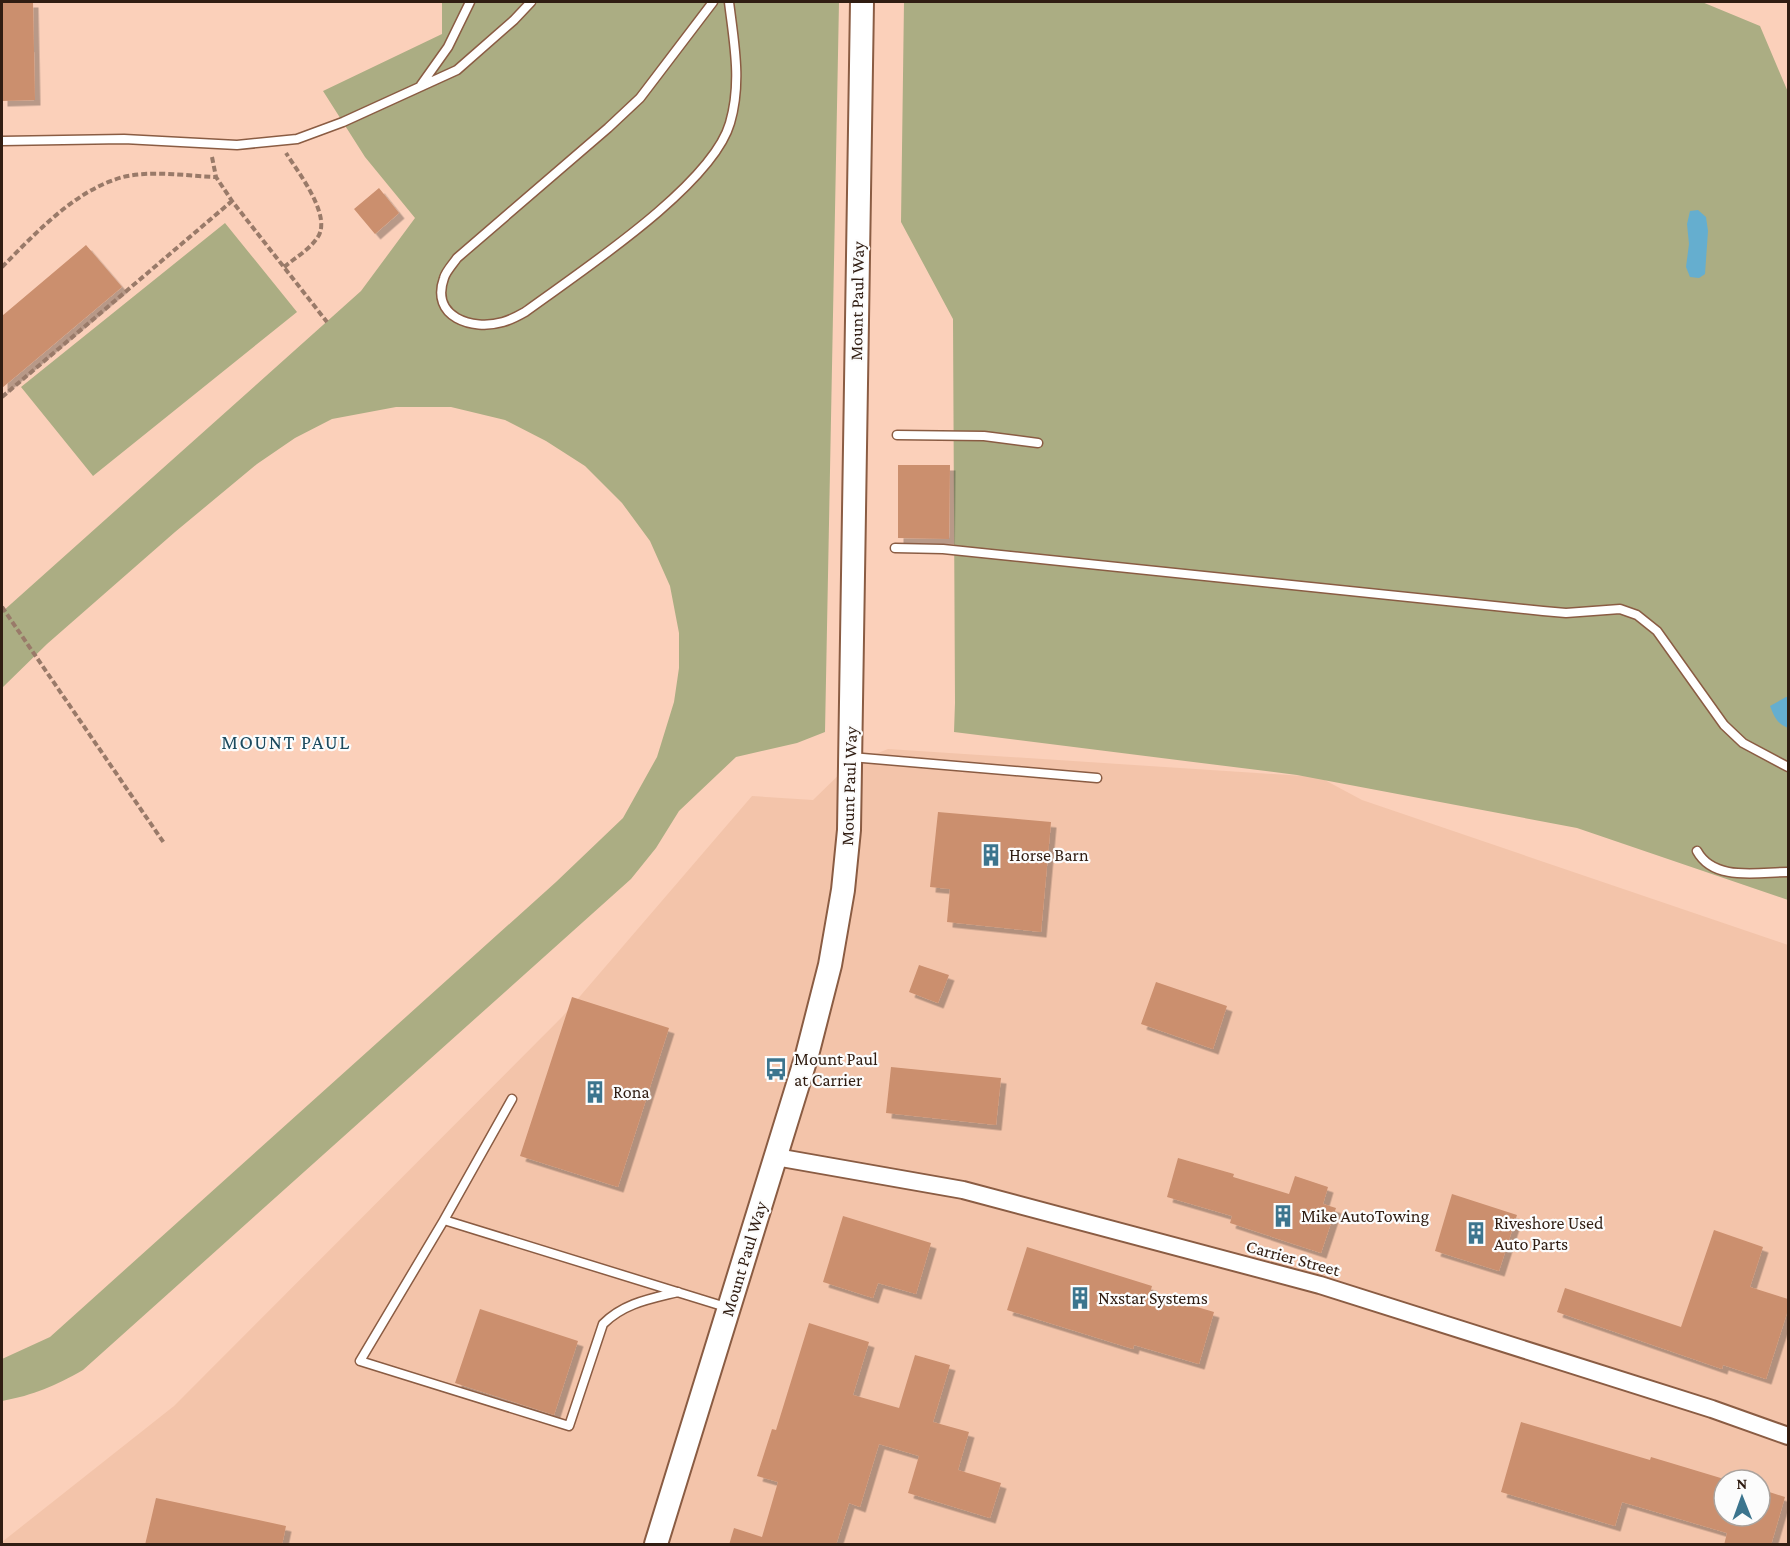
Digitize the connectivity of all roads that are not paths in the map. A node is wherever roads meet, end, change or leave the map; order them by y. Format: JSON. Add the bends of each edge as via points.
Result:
{"nodes":[{"id":1,"x":470,"y":2,"type":"edge"},
{"id":2,"x":531,"y":2,"type":"edge"},
{"id":3,"x":713,"y":2,"type":"edge"},
{"id":4,"x":729,"y":2,"type":"edge"},
{"id":5,"x":862,"y":2,"type":"edge"},
{"id":6,"x":419,"y":88,"type":"junction"},
{"id":7,"x":2,"y":141,"type":"edge"},
{"id":8,"x":897,"y":435,"type":"dead end"},
{"id":9,"x":1038,"y":443,"type":"dead end"},
{"id":10,"x":895,"y":548,"type":"dead end"},
{"id":11,"x":850,"y":757,"type":"junction"},
{"id":12,"x":1788,"y":767,"type":"edge"},
{"id":13,"x":1097,"y":778,"type":"dead end"},
{"id":14,"x":1697,"y":851,"type":"dead end"},
{"id":15,"x":1788,"y":872,"type":"edge"},
{"id":16,"x":512,"y":1099,"type":"dead end"},
{"id":17,"x":776,"y":1157,"type":"junction"},
{"id":18,"x":444,"y":1220,"type":"junction"},
{"id":19,"x":678,"y":1292,"type":"junction"},
{"id":20,"x":729,"y":1308,"type":"junction"},
{"id":21,"x":1788,"y":1436,"type":"edge"},
{"id":22,"x":656,"y":1545,"type":"edge"}],
"edges":[{"from":1,"to":6,"type":"lane","via":[[448,47]]},
{"from":2,"to":6,"type":"lane","via":[[457,70]]},
{"from":3,"to":4,"type":"lane","via":[[640,98],[457,258],[444,276],[444,308],[459,320],[482,325],[504,322],[525,312],[636,229],[700,170],[721,143],[734,108],[736,58]]},
{"from":5,"to":11,"type":"street","name":"Mount Paul Way"},
{"from":6,"to":7,"type":"lane","via":[[343,122],[280,142],[237,145],[124,139]]},
{"from":8,"to":9,"type":"lane","via":[[984,436]]},
{"from":10,"to":12,"type":"lane","via":[[943,549],[1543,611],[1620,609],[1638,615],[1657,631],[1724,725],[1743,743]]},
{"from":11,"to":13,"type":"lane"},
{"from":11,"to":17,"type":"street","name":"Mount Paul Way","via":[[848,840],[830,965]]},
{"from":14,"to":15,"type":"lane","via":[[1707,865],[1728,872]]},
{"from":16,"to":18,"type":"lane"},
{"from":17,"to":20,"type":"street","name":"Mount Paul Way"},
{"from":17,"to":21,"type":"street","name":"Carrier Street","via":[[963,1190],[1320,1285]]},
{"from":18,"to":19,"type":"lane"},
{"from":18,"to":19,"type":"lane","via":[[360,1361],[569,1426],[603,1324],[634,1303]]},
{"from":19,"to":20,"type":"lane"},
{"from":20,"to":22,"type":"street","name":"Mount Paul Way"}]}
